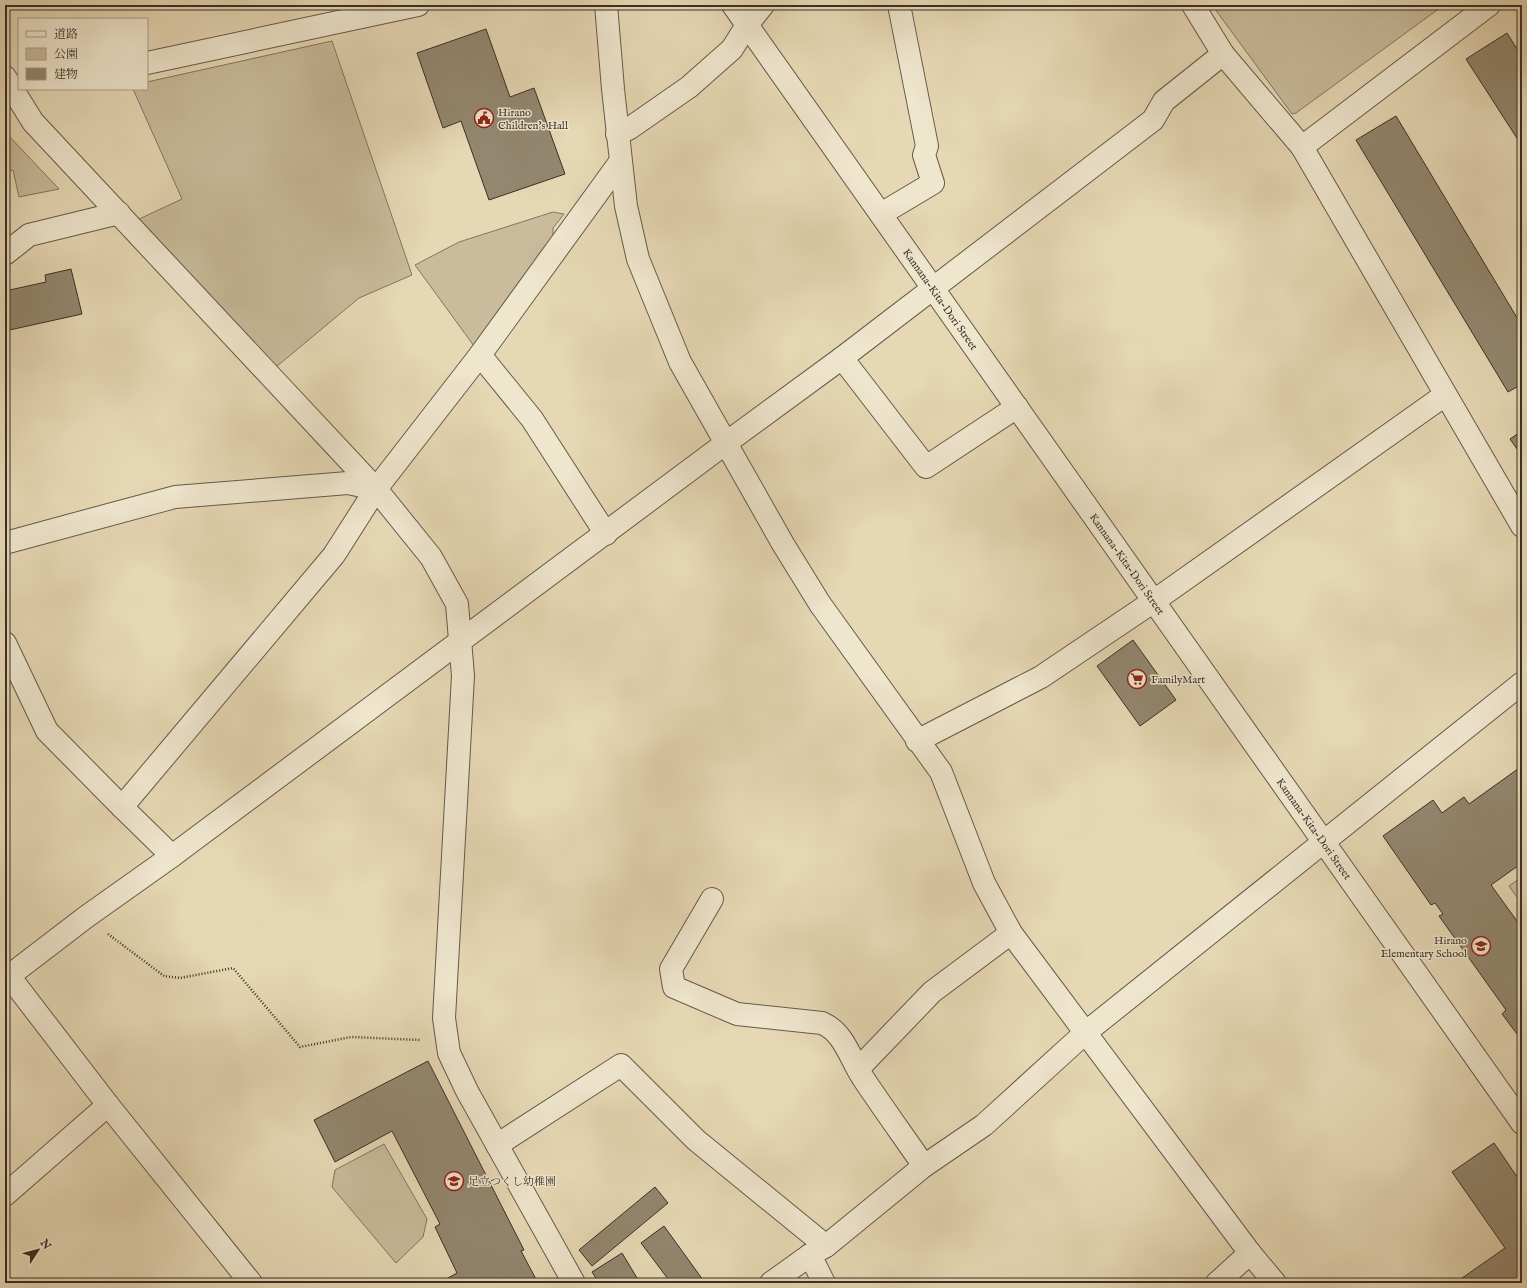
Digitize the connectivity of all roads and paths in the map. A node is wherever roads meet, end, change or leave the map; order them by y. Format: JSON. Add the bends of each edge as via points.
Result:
{"nodes":[{"id":1,"x":418,"y":5,"type":"edge"},
{"id":2,"x":606,"y":5,"type":"edge"},
{"id":3,"x":733,"y":5,"type":"edge"},
{"id":4,"x":763,"y":5,"type":"edge"},
{"id":5,"x":899,"y":5,"type":"edge"},
{"id":6,"x":1193,"y":5,"type":"edge"},
{"id":7,"x":1489,"y":5,"type":"edge"},
{"id":8,"x":747,"y":25,"type":"junction"},
{"id":9,"x":1223,"y":54,"type":"junction"},
{"id":10,"x":148,"y":63,"type":"edge"},
{"id":11,"x":13,"y":89,"type":"edge"},
{"id":12,"x":617,"y":134,"type":"junction"},
{"id":13,"x":1302,"y":147,"type":"junction"},
{"id":14,"x":620,"y":162,"type":"junction"},
{"id":15,"x":119,"y":213,"type":"junction"},
{"id":16,"x":881,"y":214,"type":"junction"},
{"id":17,"x":5,"y":254,"type":"edge"},
{"id":18,"x":933,"y":288,"type":"junction"},
{"id":19,"x":480,"y":355,"type":"junction"},
{"id":20,"x":842,"y":358,"type":"junction"},
{"id":21,"x":1445,"y":395,"type":"junction"},
{"id":22,"x":1017,"y":407,"type":"junction"},
{"id":23,"x":726,"y":443,"type":"junction"},
{"id":24,"x":376,"y":489,"type":"junction"},
{"id":25,"x":1522,"y":526,"type":"edge"},
{"id":26,"x":606,"y":534,"type":"junction"},
{"id":27,"x":5,"y":543,"type":"edge"},
{"id":28,"x":1154,"y":601,"type":"junction"},
{"id":29,"x":461,"y":642,"type":"junction"},
{"id":30,"x":5,"y":643,"type":"edge"},
{"id":31,"x":1522,"y":683,"type":"edge"},
{"id":32,"x":917,"y":741,"type":"junction"},
{"id":33,"x":122,"y":807,"type":"junction"},
{"id":34,"x":1323,"y":841,"type":"junction"},
{"id":35,"x":172,"y":856,"type":"junction"},
{"id":36,"x":712,"y":899,"type":"dead end"},
{"id":37,"x":86,"y":917,"type":"junction"},
{"id":38,"x":1010,"y":933,"type":"junction"},
{"id":39,"x":7,"y":978,"type":"edge"},
{"id":40,"x":1085,"y":1033,"type":"junction"},
{"id":41,"x":447,"y":1041,"type":"junction"},
{"id":42,"x":858,"y":1069,"type":"junction"},
{"id":43,"x":108,"y":1105,"type":"junction"},
{"id":44,"x":1522,"y":1123,"type":"edge"},
{"id":45,"x":497,"y":1145,"type":"junction"},
{"id":46,"x":924,"y":1166,"type":"junction"},
{"id":47,"x":5,"y":1195,"type":"edge"},
{"id":48,"x":818,"y":1250,"type":"junction"},
{"id":49,"x":1250,"y":1253,"type":"junction"},
{"id":50,"x":251,"y":1283,"type":"edge"},
{"id":51,"x":574,"y":1283,"type":"edge"},
{"id":52,"x":771,"y":1283,"type":"edge"},
{"id":53,"x":824,"y":1283,"type":"edge"},
{"id":54,"x":1217,"y":1283,"type":"edge"},
{"id":55,"x":1275,"y":1283,"type":"edge"}],
"edges":[{"from":1,"to":10,"type":"street"},
{"from":2,"to":12,"type":"street"},
{"from":3,"to":8,"type":"street","name":"Kannana-Kita-Dori Street"},
{"from":4,"to":8,"type":"street"},
{"from":5,"to":16,"type":"street","via":[[927,146],[924,155],[933,183]]},
{"from":6,"to":9,"type":"street"},
{"from":7,"to":13,"type":"street"},
{"from":8,"to":12,"type":"street","via":[[736,45],[689,86],[630,128]]},
{"from":8,"to":16,"type":"street","name":"Kannana-Kita-Dori Street"},
{"from":9,"to":13,"type":"street"},
{"from":9,"to":18,"type":"street","via":[[1164,101],[1153,120]]},
{"from":11,"to":15,"type":"street","via":[[33,122]]},
{"from":12,"to":14,"type":"street"},
{"from":13,"to":21,"type":"street"},
{"from":14,"to":19,"type":"street"},
{"from":14,"to":23,"type":"street","via":[[626,206],[638,259],[680,362]]},
{"from":15,"to":17,"type":"street","via":[[29,235]]},
{"from":15,"to":24,"type":"street"},
{"from":16,"to":18,"type":"street","name":"Kannana-Kita-Dori Street"},
{"from":18,"to":20,"type":"street"},
{"from":18,"to":22,"type":"street","name":"Kannana-Kita-Dori Street"},
{"from":19,"to":24,"type":"street"},
{"from":19,"to":26,"type":"street","via":[[532,420]]},
{"from":20,"to":22,"type":"street","via":[[926,467]]},
{"from":20,"to":23,"type":"street"},
{"from":21,"to":25,"type":"street"},
{"from":21,"to":28,"type":"street"},
{"from":22,"to":28,"type":"street","name":"Kannana-Kita-Dori Street"},
{"from":23,"to":26,"type":"street"},
{"from":23,"to":32,"type":"street","via":[[820,604]]},
{"from":24,"to":27,"type":"street","via":[[348,483],[176,498]]},
{"from":24,"to":29,"type":"street","via":[[431,557],[457,604]]},
{"from":24,"to":33,"type":"street","via":[[334,556]]},
{"from":26,"to":29,"type":"street"},
{"from":28,"to":32,"type":"street","via":[[1041,677]]},
{"from":28,"to":34,"type":"street","name":"Kannana-Kita-Dori Street"},
{"from":29,"to":35,"type":"street"},
{"from":29,"to":41,"type":"street","via":[[463,676],[444,1018]]},
{"from":30,"to":33,"type":"street","via":[[47,731]]},
{"from":31,"to":34,"type":"street"},
{"from":32,"to":38,"type":"street","via":[[941,772],[984,883]]},
{"from":33,"to":35,"type":"street"},
{"from":34,"to":40,"type":"street"},
{"from":34,"to":44,"type":"street","name":"Kannana-Kita-Dori Street"},
{"from":35,"to":37,"type":"street"},
{"from":36,"to":42,"type":"street","via":[[671,970],[674,987],[737,1014],[822,1023],[832,1027]]},
{"from":37,"to":39,"type":"street"},
{"from":37,"to":41,"type":"path","via":[[164,976],[180,978],[233,968],[300,1047],[351,1037]]},
{"from":38,"to":40,"type":"street"},
{"from":38,"to":42,"type":"street","via":[[932,992]]},
{"from":39,"to":43,"type":"street"},
{"from":40,"to":46,"type":"street","via":[[984,1125]]},
{"from":40,"to":49,"type":"street"},
{"from":41,"to":45,"type":"street","via":[[449,1053]]},
{"from":42,"to":46,"type":"street"},
{"from":43,"to":47,"type":"street"},
{"from":43,"to":50,"type":"street"},
{"from":45,"to":48,"type":"street","via":[[621,1064],[696,1140]]},
{"from":45,"to":51,"type":"street"},
{"from":46,"to":48,"type":"street"},
{"from":48,"to":52,"type":"street"},
{"from":48,"to":53,"type":"street"},
{"from":49,"to":54,"type":"street"},
{"from":49,"to":55,"type":"street"}]}
